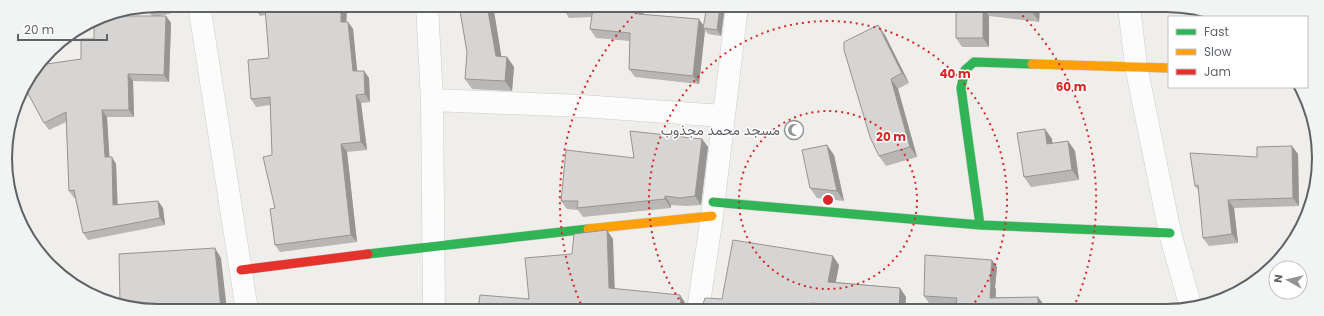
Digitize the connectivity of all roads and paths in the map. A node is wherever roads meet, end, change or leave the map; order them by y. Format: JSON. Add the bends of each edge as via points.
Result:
{"nodes":[{"id":1,"x":200,"y":12,"type":"edge"},
{"id":2,"x":427,"y":12,"type":"edge"},
{"id":3,"x":736,"y":12,"type":"edge"},
{"id":4,"x":1130,"y":12,"type":"edge"},
{"id":5,"x":1136,"y":66,"type":"junction"},
{"id":6,"x":1168,"y":68,"type":"edge"},
{"id":7,"x":432,"y":100,"type":"junction"},
{"id":8,"x":724,"y":116,"type":"junction"},
{"id":9,"x":713,"y":209,"type":"junction"},
{"id":10,"x":980,"y":225,"type":"junction"},
{"id":11,"x":1170,"y":232,"type":"junction"},
{"id":12,"x":434,"y":244,"type":"junction"},
{"id":13,"x":241,"y":270,"type":"junction"},
{"id":14,"x":1190,"y":302,"type":"edge"},
{"id":15,"x":246,"y":304,"type":"edge"},
{"id":16,"x":434,"y":304,"type":"edge"},
{"id":17,"x":699,"y":304,"type":"edge"}],
"edges":[{"from":1,"to":13,"type":"street"},
{"from":2,"to":7,"type":"street"},
{"from":3,"to":8,"type":"street"},
{"from":4,"to":5,"type":"street"},
{"from":5,"to":6,"type":"street"},
{"from":5,"to":10,"type":"street","via":[[974,62],[965,70],[961,88]]},
{"from":5,"to":11,"type":"street"},
{"from":7,"to":8,"type":"street","via":[[582,106]]},
{"from":7,"to":12,"type":"street"},
{"from":8,"to":9,"type":"street"},
{"from":9,"to":10,"type":"street"},
{"from":9,"to":12,"type":"street"},
{"from":9,"to":17,"type":"street"},
{"from":10,"to":11,"type":"street"},
{"from":11,"to":14,"type":"street"},
{"from":12,"to":13,"type":"street"},
{"from":12,"to":16,"type":"street"},
{"from":13,"to":15,"type":"street"}]}
